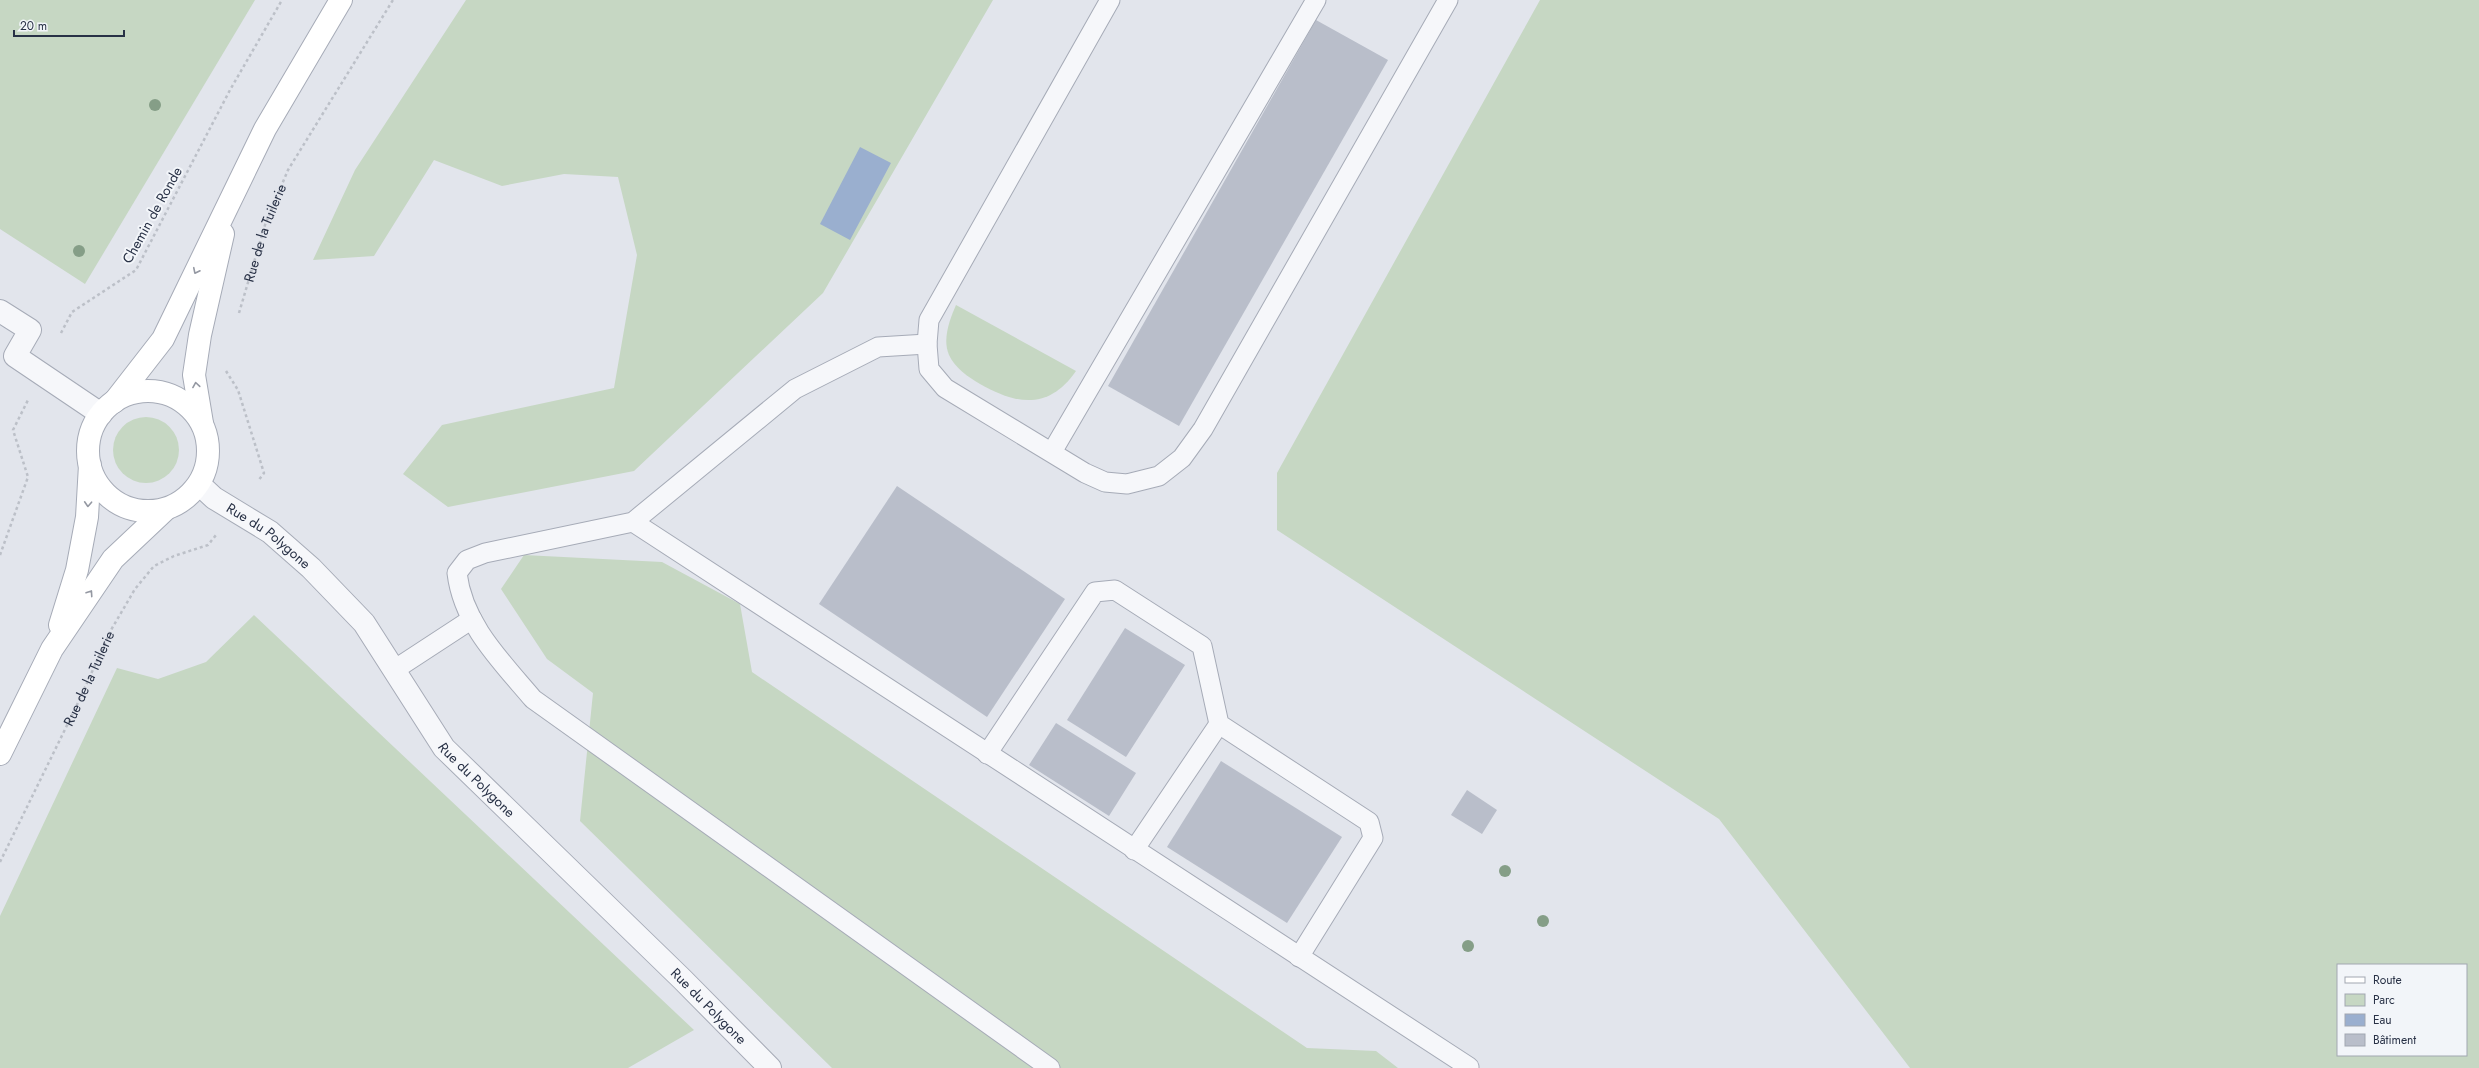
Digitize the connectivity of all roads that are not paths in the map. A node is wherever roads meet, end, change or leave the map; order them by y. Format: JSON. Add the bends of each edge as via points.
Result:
{"nodes":[{"id":1,"x":341,"y":0,"type":"edge"},
{"id":2,"x":1110,"y":0,"type":"edge"},
{"id":3,"x":1316,"y":0,"type":"edge"},
{"id":4,"x":1448,"y":0,"type":"edge"},
{"id":5,"x":231,"y":198,"type":"junction"},
{"id":6,"x":0,"y":311,"type":"edge"},
{"id":7,"x":927,"y":344,"type":"junction"},
{"id":8,"x":108,"y":408,"type":"junction"},
{"id":9,"x":202,"y":423,"type":"junction"},
{"id":10,"x":1052,"y":452,"type":"junction"},
{"id":11,"x":90,"y":465,"type":"junction"},
{"id":12,"x":199,"y":484,"type":"junction"},
{"id":13,"x":166,"y":509,"type":"junction"},
{"id":14,"x":633,"y":522,"type":"junction"},
{"id":15,"x":472,"y":619,"type":"junction"},
{"id":16,"x":52,"y":649,"type":"junction"},
{"id":17,"x":394,"y":670,"type":"junction"},
{"id":18,"x":1219,"y":724,"type":"junction"},
{"id":19,"x":0,"y":754,"type":"edge"},
{"id":20,"x":987,"y":754,"type":"junction"},
{"id":21,"x":1134,"y":850,"type":"junction"},
{"id":22,"x":1298,"y":957,"type":"junction"},
{"id":23,"x":1469,"y":1067,"type":"edge"},
{"id":24,"x":770,"y":1068,"type":"edge"},
{"id":25,"x":1050,"y":1068,"type":"edge"}],
"edges":[{"from":1,"to":5,"type":"street","via":[[264,129]]},
{"from":2,"to":7,"type":"lane","via":[[929,320]]},
{"from":3,"to":10,"type":"lane"},
{"from":4,"to":10,"type":"lane","via":[[1203,429],[1182,458],[1159,476],[1127,484],[1105,482]]},
{"from":5,"to":8,"type":"street","one_way":true,"via":[[163,339]]},
{"from":9,"to":5,"type":"street","one_way":true,"via":[[194,375],[200,335]]},
{"from":6,"to":8,"type":"street","via":[[30,330],[16,356],[40,373]]},
{"from":7,"to":10,"type":"lane","via":[[929,369],[945,388]]},
{"from":7,"to":14,"type":"lane","via":[[878,347],[794,389]]},
{"from":8,"to":9,"type":"street","via":[[130,394],[148,391],[166,394],[186,405]]},
{"from":8,"to":11,"type":"street","via":[[92,430]]},
{"from":9,"to":12,"type":"street","via":[[207,438],[208,454],[206,469]]},
{"from":11,"to":13,"type":"street","via":[[96,481],[107,495],[125,506],[145,511]]},
{"from":11,"to":16,"type":"street","one_way":true,"via":[[87,517],[77,570]]},
{"from":12,"to":13,"type":"street","via":[[184,499]]},
{"from":12,"to":17,"type":"street","name":"Rue du Polygone","via":[[214,498],[270,532],[311,568],[364,623]]},
{"from":16,"to":13,"type":"street","one_way":true,"via":[[112,559]]},
{"from":14,"to":15,"type":"lane","via":[[485,553],[466,560],[457,573],[458,586]]},
{"from":14,"to":20,"type":"lane"},
{"from":15,"to":17,"type":"lane"},
{"from":15,"to":25,"type":"lane","via":[[478,634],[533,699]]},
{"from":16,"to":19,"type":"street"},
{"from":17,"to":24,"type":"street","name":"Rue du Polygone","via":[[444,748]]},
{"from":18,"to":20,"type":"lane","via":[[1202,646],[1115,590],[1095,592]]},
{"from":18,"to":21,"type":"lane"},
{"from":18,"to":22,"type":"lane","via":[[1369,822],[1373,838]]},
{"from":20,"to":21,"type":"lane"},
{"from":21,"to":22,"type":"lane"},
{"from":22,"to":23,"type":"lane"}]}
